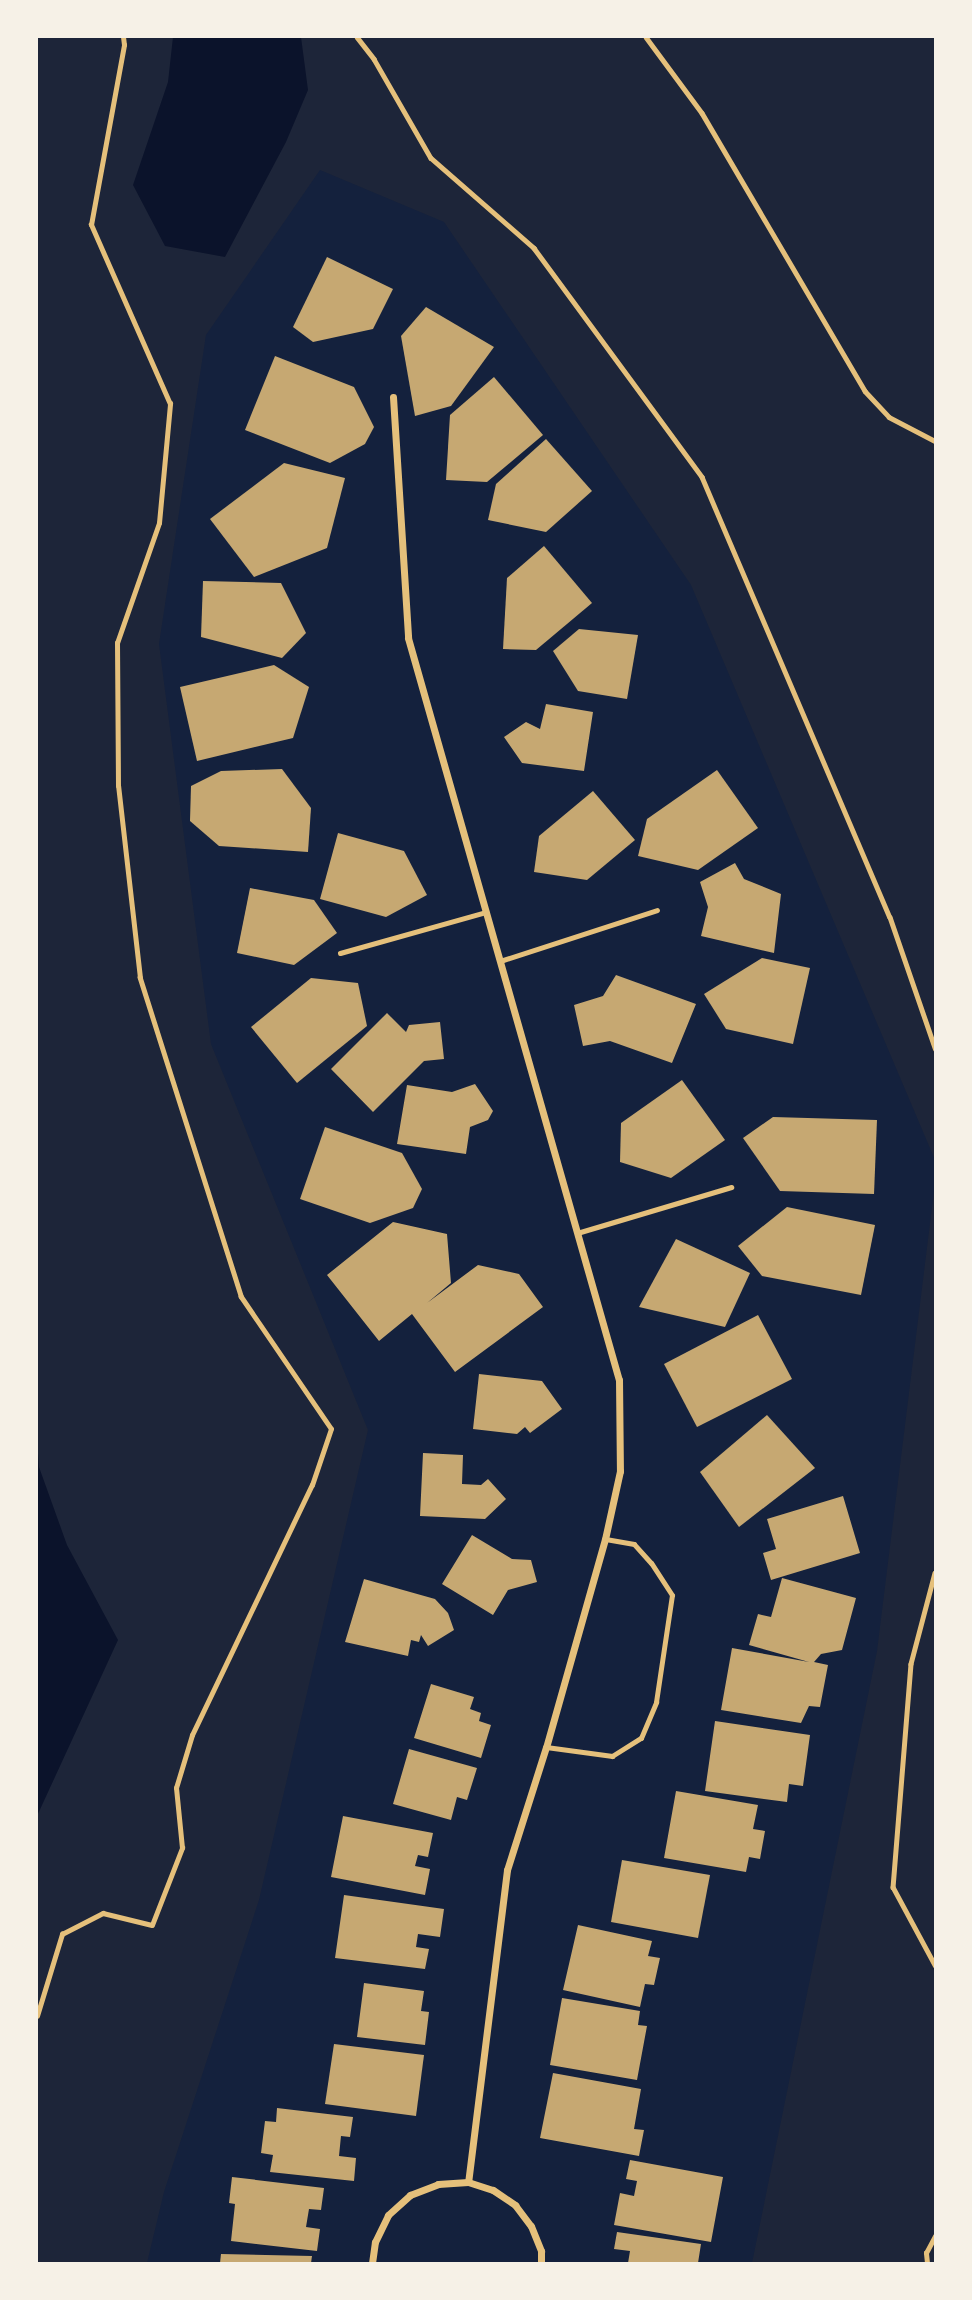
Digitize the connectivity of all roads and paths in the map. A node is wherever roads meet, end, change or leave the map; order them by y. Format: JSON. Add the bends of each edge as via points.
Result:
{"nodes":[{"id":1,"x":122,"y":37,"type":"edge"},
{"id":2,"x":357,"y":37,"type":"edge"},
{"id":3,"x":646,"y":37,"type":"edge"},
{"id":4,"x":393,"y":397,"type":"dead end"},
{"id":5,"x":935,"y":441,"type":"edge"},
{"id":6,"x":657,"y":910,"type":"dead end"},
{"id":7,"x":486,"y":912,"type":"junction"},
{"id":8,"x":340,"y":953,"type":"dead end"},
{"id":9,"x":500,"y":961,"type":"junction"},
{"id":10,"x":935,"y":1048,"type":"edge"},
{"id":11,"x":731,"y":1187,"type":"dead end"},
{"id":12,"x":577,"y":1233,"type":"junction"},
{"id":13,"x":605,"y":1539,"type":"junction"},
{"id":14,"x":935,"y":1573,"type":"edge"},
{"id":15,"x":546,"y":1747,"type":"junction"},
{"id":16,"x":935,"y":1965,"type":"edge"},
{"id":17,"x":37,"y":2016,"type":"edge"},
{"id":18,"x":468,"y":2182,"type":"junction"},
{"id":19,"x":935,"y":2236,"type":"edge"},
{"id":20,"x":372,"y":2263,"type":"edge"},
{"id":21,"x":541,"y":2263,"type":"edge"},
{"id":22,"x":927,"y":2263,"type":"edge"}],
"edges":[{"from":1,"to":17,"type":"path","via":[[90,225],[170,404],[159,523],[117,643],[118,786],[140,978],[242,1297],[331,1429],[312,1485],[192,1735],[176,1788],[182,1848],[152,1926],[103,1913],[62,1934]]},
{"from":2,"to":10,"type":"path","via":[[431,159],[534,248],[702,477],[890,917]]},
{"from":3,"to":5,"type":"path","via":[[702,113],[865,391],[889,417]]},
{"from":4,"to":7,"type":"street","via":[[408,638]]},
{"from":6,"to":9,"type":"lane"},
{"from":7,"to":8,"type":"lane"},
{"from":7,"to":9,"type":"street"},
{"from":9,"to":12,"type":"street"},
{"from":11,"to":12,"type":"lane"},
{"from":12,"to":13,"type":"street","via":[[619,1380],[620,1471]]},
{"from":13,"to":15,"type":"street"},
{"from":13,"to":15,"type":"lane","via":[[634,1544],[672,1595],[656,1702],[641,1738],[612,1756]]},
{"from":14,"to":16,"type":"path","via":[[911,1664],[893,1887]]},
{"from":15,"to":18,"type":"street","via":[[507,1870]]},
{"from":18,"to":20,"type":"street","via":[[438,2184],[410,2195],[388,2215],[374,2242]]},
{"from":18,"to":21,"type":"street","via":[[493,2190],[515,2205],[531,2226]]},
{"from":19,"to":22,"type":"path","via":[[926,2253]]}]}
